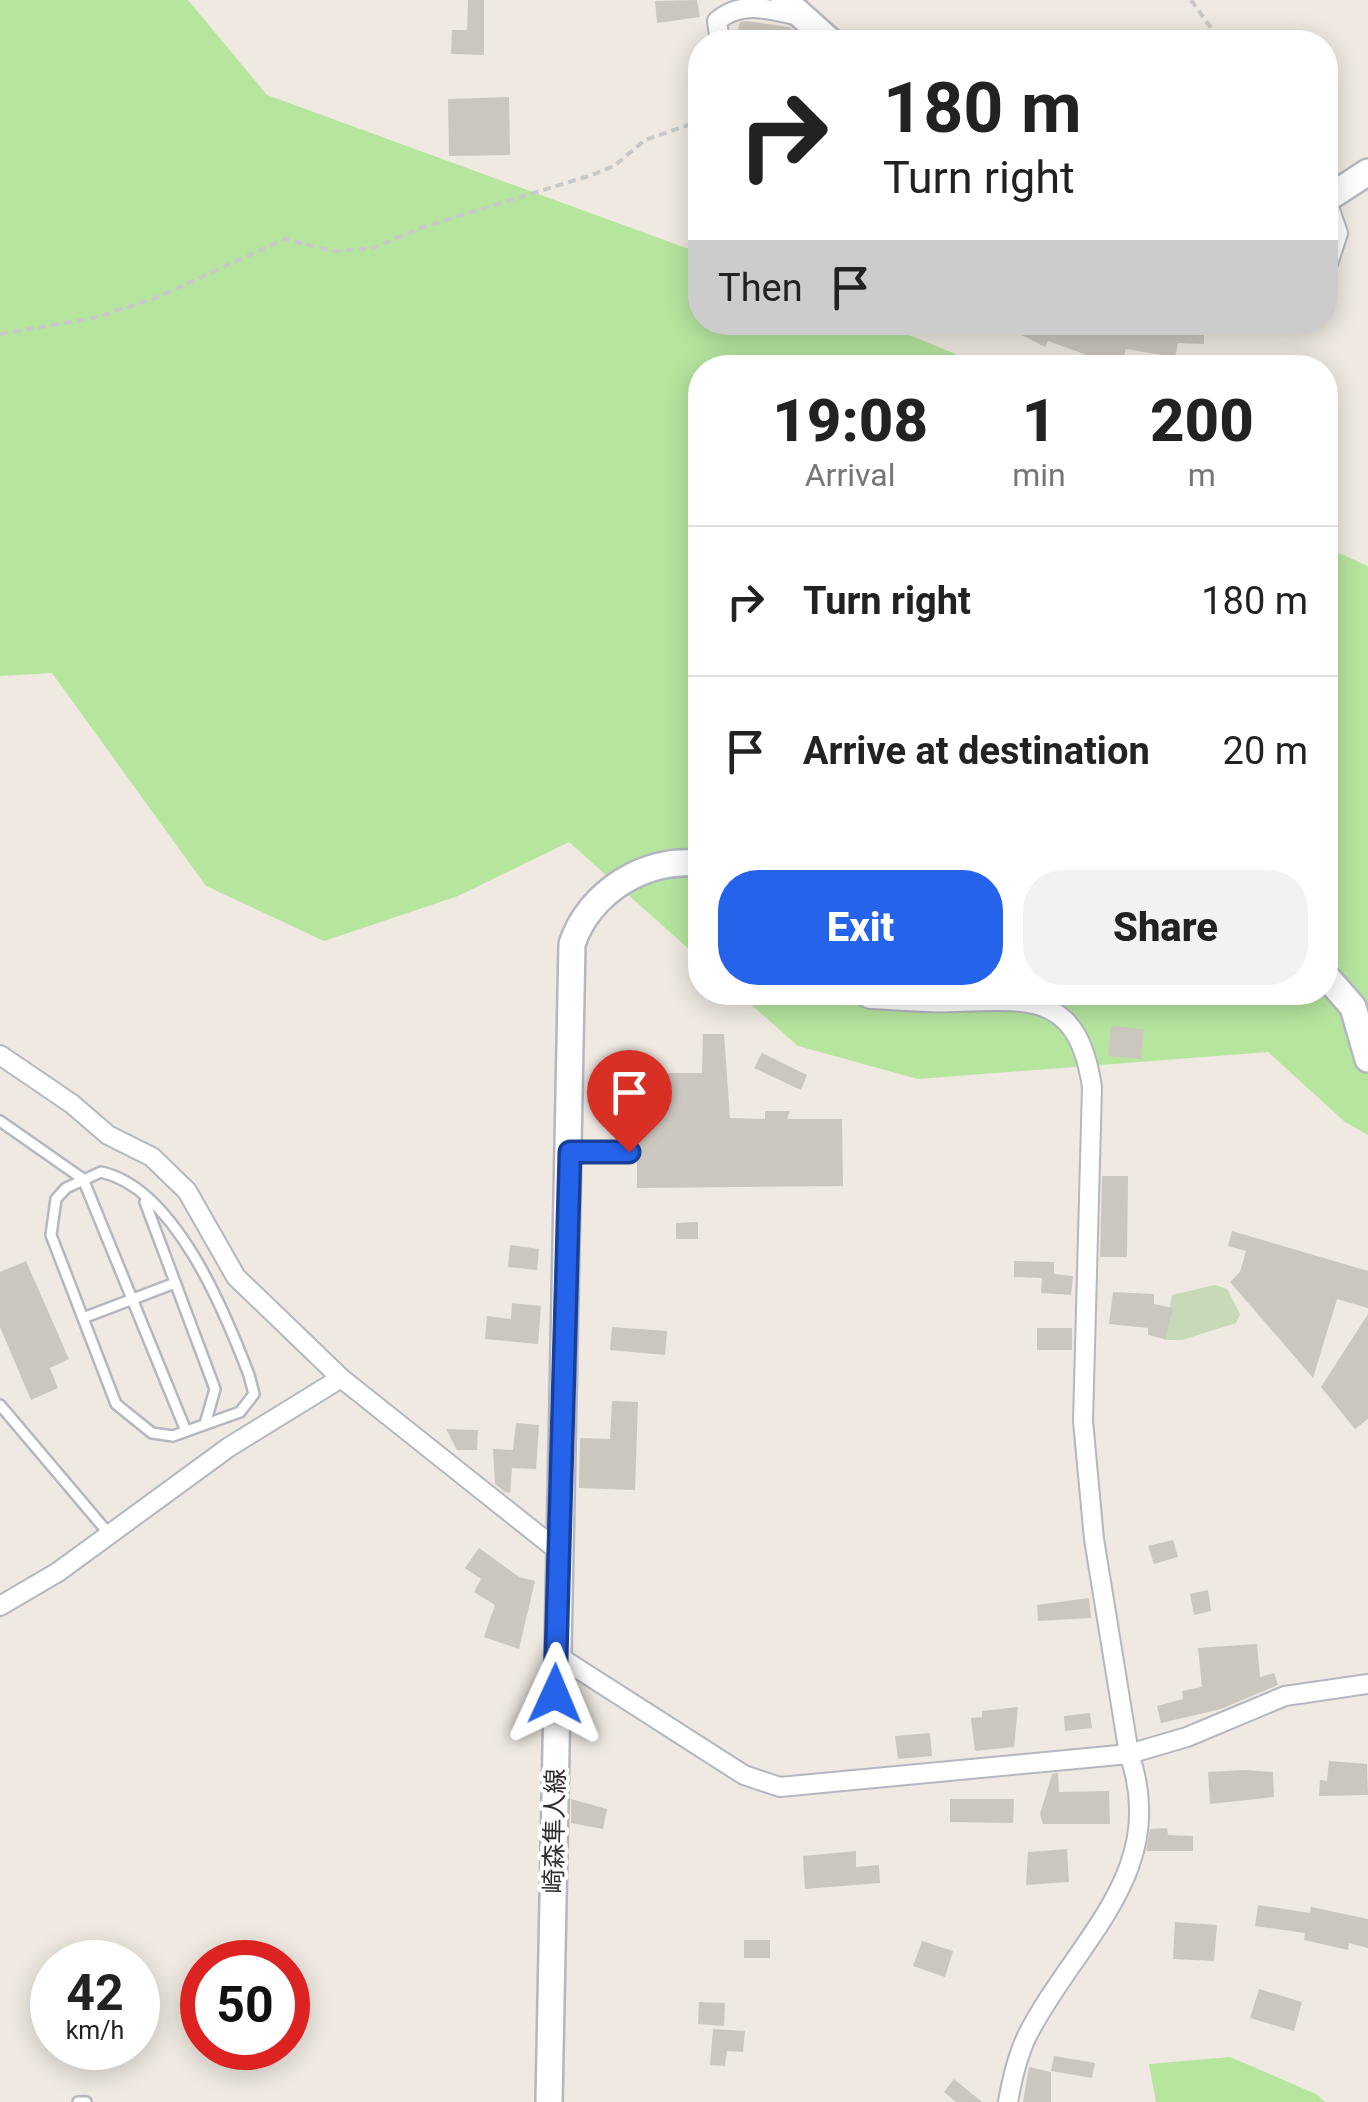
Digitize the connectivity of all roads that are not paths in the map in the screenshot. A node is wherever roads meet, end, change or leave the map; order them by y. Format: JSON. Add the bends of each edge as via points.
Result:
{"nodes":[{"id":1,"x":792,"y":8,"type":"edge"},
{"id":2,"x":718,"y":30,"type":"edge"},
{"id":3,"x":817,"y":30,"type":"edge"},
{"id":4,"x":1368,"y":172,"type":"edge"},
{"id":5,"x":1338,"y":191,"type":"edge"},
{"id":6,"x":688,"y":863,"type":"edge"},
{"id":7,"x":1338,"y":989,"type":"edge"},
{"id":8,"x":1041,"y":1005,"type":"edge"},
{"id":9,"x":0,"y":1055,"type":"edge"},
{"id":10,"x":1368,"y":1059,"type":"edge"},
{"id":11,"x":0,"y":1121,"type":"edge"},
{"id":12,"x":570,"y":1152,"type":"junction"},
{"id":13,"x":629,"y":1152,"type":"dead end"},
{"id":14,"x":84,"y":1179,"type":"junction"},
{"id":15,"x":141,"y":1192,"type":"junction"},
{"id":16,"x":176,"y":1283,"type":"junction"},
{"id":17,"x":131,"y":1297,"type":"junction"},
{"id":18,"x":83,"y":1318,"type":"junction"},
{"id":19,"x":341,"y":1378,"type":"junction"},
{"id":20,"x":0,"y":1405,"type":"edge"},
{"id":21,"x":206,"y":1424,"type":"junction"},
{"id":22,"x":186,"y":1431,"type":"junction"},
{"id":23,"x":110,"y":1535,"type":"junction"},
{"id":24,"x":561,"y":1553,"type":"junction"},
{"id":25,"x":0,"y":1606,"type":"edge"},
{"id":26,"x":555,"y":1654,"type":"junction"},
{"id":27,"x":1368,"y":1684,"type":"edge"},
{"id":28,"x":1129,"y":1754,"type":"junction"},
{"id":29,"x":78,"y":2102,"type":"edge"},
{"id":30,"x":86,"y":2102,"type":"edge"},
{"id":31,"x":549,"y":2102,"type":"edge"},
{"id":32,"x":1008,"y":2102,"type":"edge"}],
"edges":[{"from":1,"to":2,"type":"street","via":[[730,9],[717,21]]},
{"from":1,"to":3,"type":"main road"},
{"from":4,"to":5,"type":"main road"},
{"from":6,"to":12,"type":"main road","name":"崎森隼人線","via":[[672,862],[616,884],[576,931]]},
{"from":7,"to":10,"type":"main road","via":[[1353,1006]]},
{"from":8,"to":28,"type":"street","via":[[1066,1020],[1088,1059],[1084,1421],[1094,1540]]},
{"from":9,"to":19,"type":"street","via":[[108,1135],[152,1157],[187,1191],[236,1277]]},
{"from":11,"to":14,"type":"lane"},
{"from":12,"to":13,"type":"lane"},
{"from":12,"to":24,"type":"main road","name":"崎森隼人線"},
{"from":14,"to":15,"type":"lane","via":[[114,1174]]},
{"from":14,"to":17,"type":"lane"},
{"from":14,"to":18,"type":"lane","via":[[56,1199],[51,1236]]},
{"from":15,"to":16,"type":"lane"},
{"from":15,"to":21,"type":"lane","via":[[203,1265],[249,1375],[254,1394],[248,1406]]},
{"from":16,"to":17,"type":"lane"},
{"from":16,"to":21,"type":"lane","via":[[215,1389]]},
{"from":17,"to":18,"type":"lane"},
{"from":17,"to":22,"type":"lane"},
{"from":18,"to":22,"type":"lane","via":[[116,1404],[152,1434]]},
{"from":19,"to":23,"type":"street","via":[[229,1447]]},
{"from":19,"to":24,"type":"street"},
{"from":20,"to":23,"type":"lane"},
{"from":21,"to":22,"type":"lane"},
{"from":23,"to":25,"type":"street"},
{"from":24,"to":26,"type":"main road","name":"崎森隼人線"},
{"from":26,"to":28,"type":"street","via":[[744,1775],[780,1787]]},
{"from":26,"to":31,"type":"main road","name":"崎森隼人線"},
{"from":27,"to":28,"type":"street","via":[[1285,1696]]},
{"from":28,"to":32,"type":"street","via":[[1139,1782],[1140,1823],[1131,1866],[1115,1902],[1027,2036]]},
{"from":29,"to":30,"type":"lane"}]}
